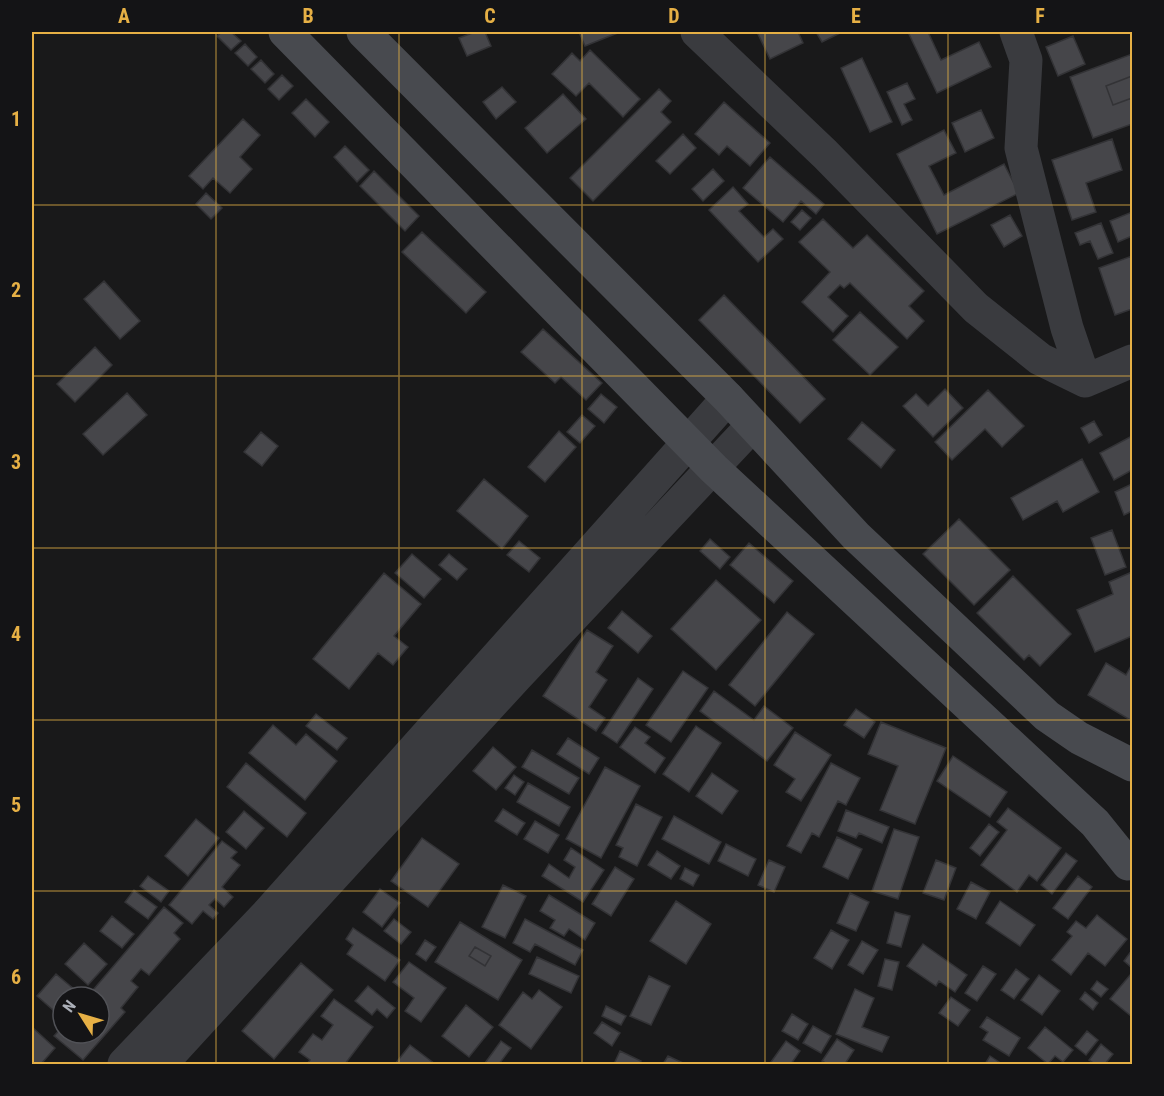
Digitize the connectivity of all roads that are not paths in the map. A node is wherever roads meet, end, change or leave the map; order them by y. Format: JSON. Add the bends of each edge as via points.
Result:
{"nodes":[{"id":1,"x":285,"y":32,"type":"edge"},
{"id":2,"x":363,"y":32,"type":"edge"},
{"id":3,"x":697,"y":32,"type":"edge"},
{"id":4,"x":1016,"y":32,"type":"edge"},
{"id":5,"x":1132,"y":361,"type":"edge"},
{"id":6,"x":1084,"y":381,"type":"junction"},
{"id":7,"x":728,"y":398,"type":"junction"},
{"id":8,"x":752,"y":426,"type":"junction"},
{"id":9,"x":689,"y":441,"type":"junction"},
{"id":10,"x":714,"y":469,"type":"junction"},
{"id":11,"x":1132,"y":765,"type":"edge"},
{"id":12,"x":1131,"y":864,"type":"edge"},
{"id":13,"x":124,"y":1065,"type":"edge"},
{"id":14,"x":161,"y":1065,"type":"edge"}],
"edges":[{"from":1,"to":9,"type":"main road"},
{"from":2,"to":7,"type":"main road"},
{"from":3,"to":6,"type":"street","via":[[825,154],[976,308],[1040,359]]},
{"from":4,"to":6,"type":"street","via":[[1026,60],[1021,148]]},
{"from":5,"to":6,"type":"street"},
{"from":7,"to":8,"type":"main road"},
{"from":7,"to":9,"type":"street"},
{"from":8,"to":10,"type":"street"},
{"from":8,"to":11,"type":"main road","via":[[855,536],[1038,708],[1078,738]]},
{"from":9,"to":10,"type":"main road"},
{"from":9,"to":13,"type":"street","via":[[268,913]]},
{"from":10,"to":12,"type":"main road","via":[[1095,824]]},
{"from":10,"to":14,"type":"street","via":[[517,676]]}]}
